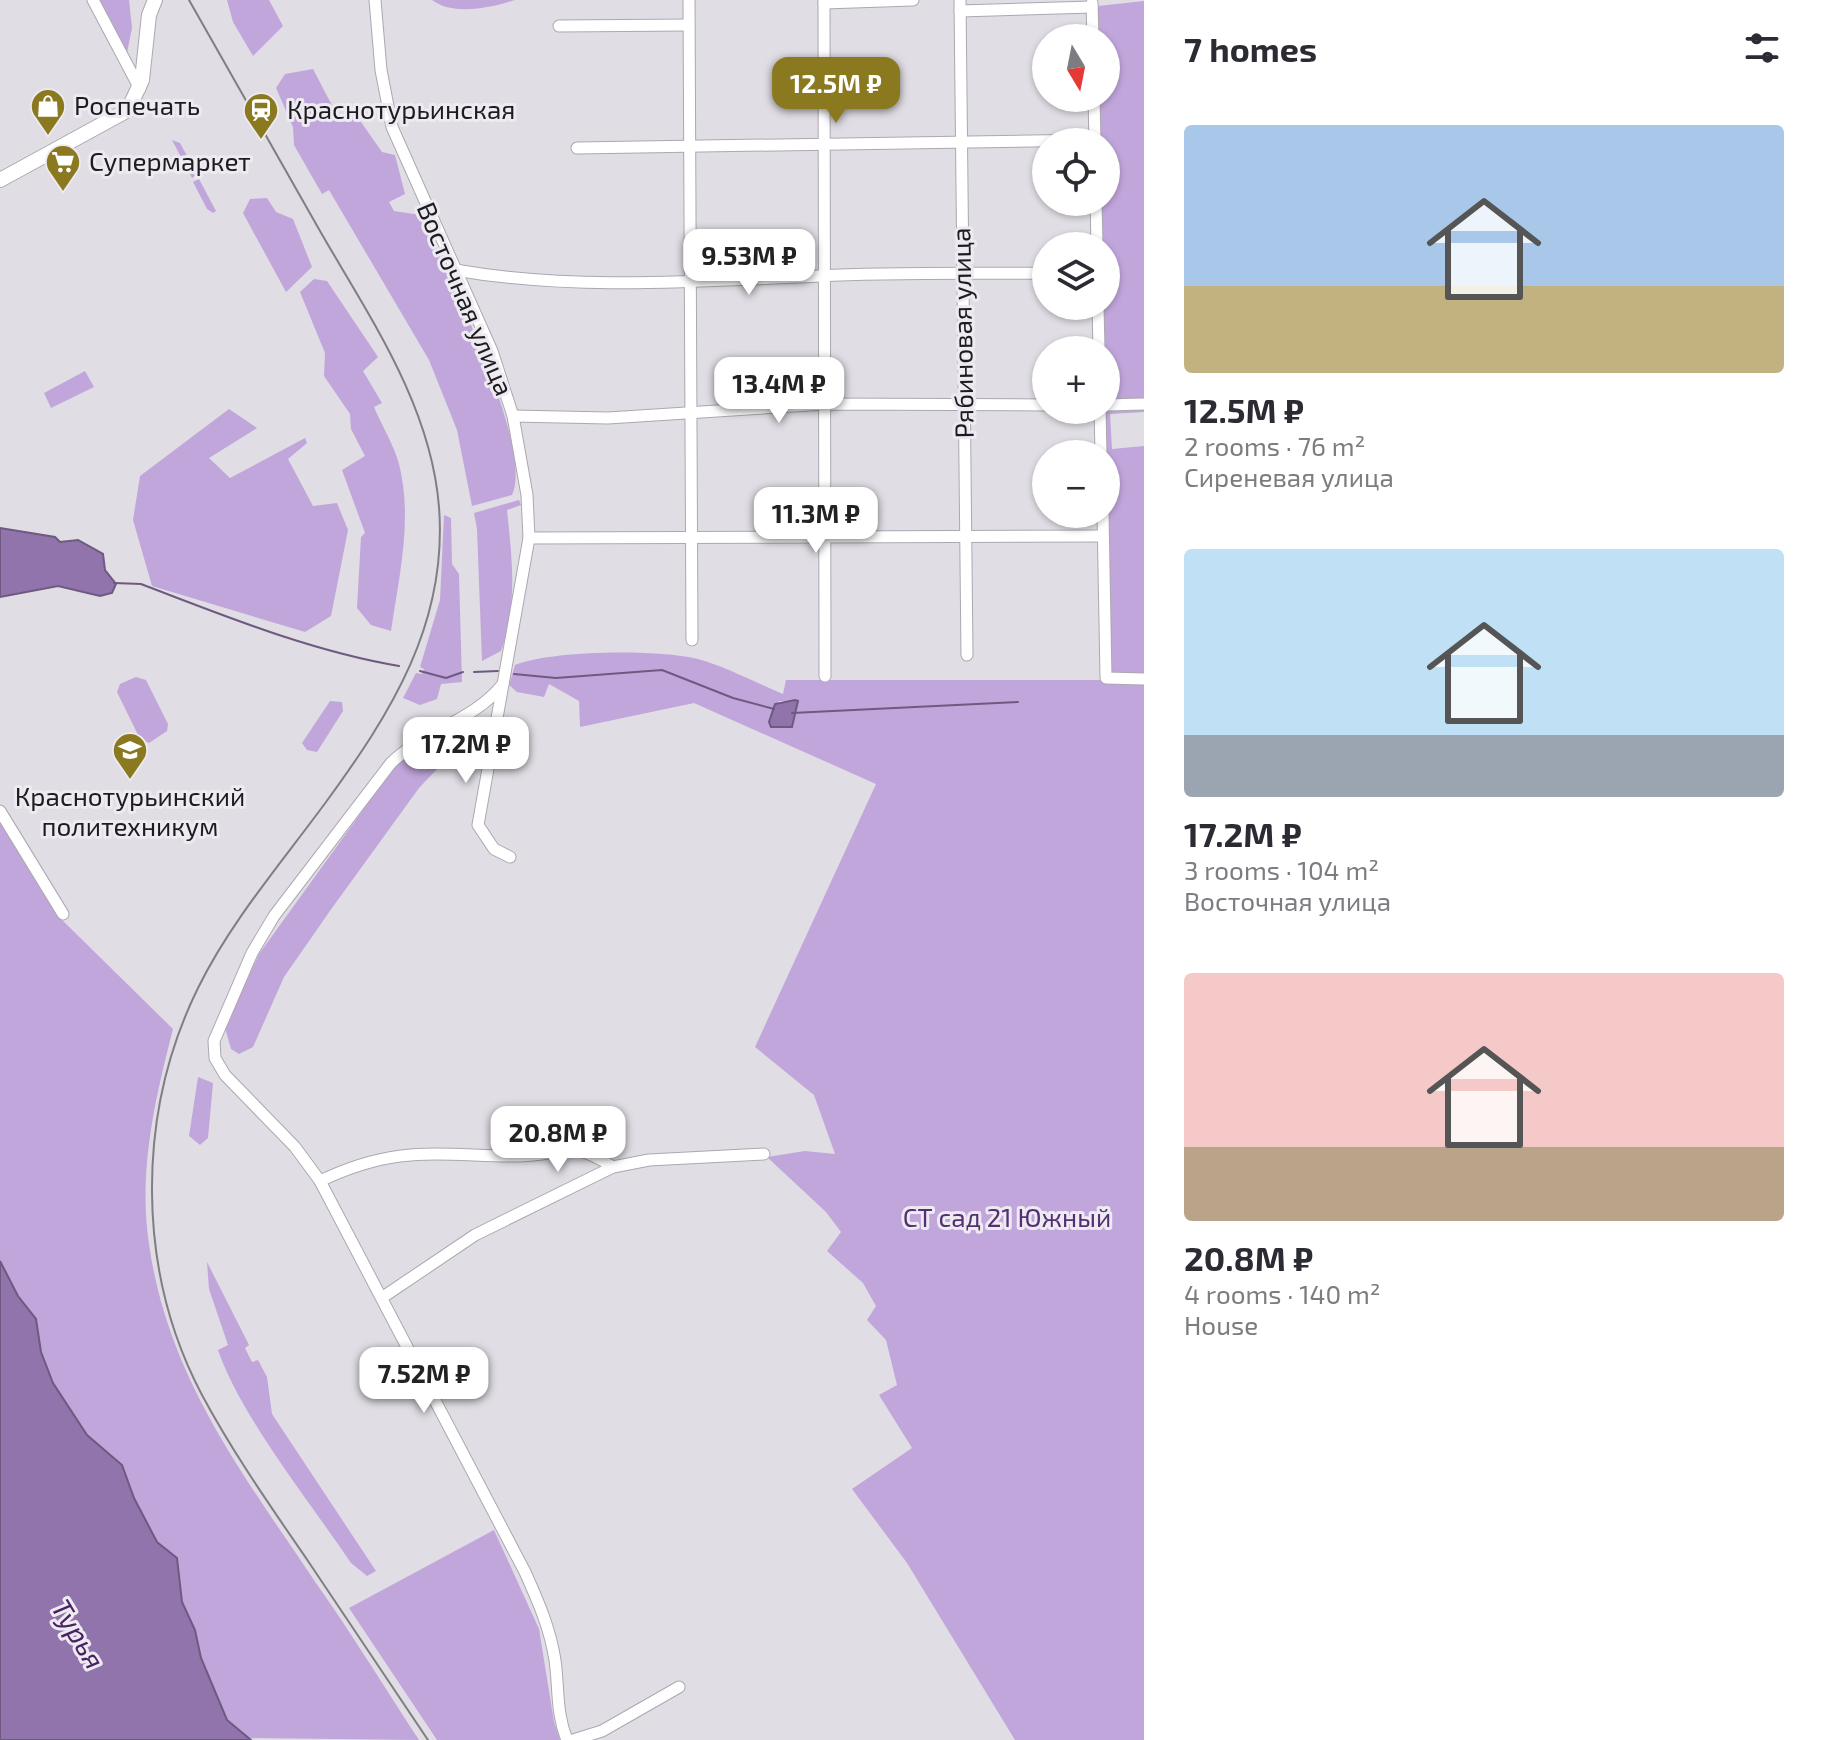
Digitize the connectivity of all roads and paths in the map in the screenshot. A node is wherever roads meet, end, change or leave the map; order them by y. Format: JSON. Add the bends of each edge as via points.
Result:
{"nodes":[{"id":1,"x":93,"y":0,"type":"edge"},
{"id":2,"x":155,"y":0,"type":"edge"},
{"id":3,"x":375,"y":0,"type":"edge"},
{"id":4,"x":689,"y":0,"type":"edge"},
{"id":5,"x":913,"y":0,"type":"edge"},
{"id":6,"x":1092,"y":4,"type":"edge"},
{"id":7,"x":824,"y":5,"type":"edge"},
{"id":8,"x":960,"y":5,"type":"edge"},
{"id":9,"x":689,"y":21,"type":"junction"},
{"id":10,"x":1093,"y":24,"type":"edge"},
{"id":11,"x":559,"y":26,"type":"dead end"},
{"id":12,"x":140,"y":89,"type":"junction"},
{"id":13,"x":1032,"y":141,"type":"edge"},
{"id":14,"x":824,"y":142,"type":"junction"},
{"id":15,"x":961,"y":142,"type":"junction"},
{"id":16,"x":689,"y":144,"type":"junction"},
{"id":17,"x":577,"y":148,"type":"dead end"},
{"id":18,"x":0,"y":180,"type":"edge"},
{"id":19,"x":455,"y":270,"type":"junction"},
{"id":20,"x":1032,"y":273,"type":"edge"},
{"id":21,"x":963,"y":274,"type":"junction"},
{"id":22,"x":824,"y":275,"type":"junction"},
{"id":23,"x":690,"y":283,"type":"junction"},
{"id":24,"x":824,"y":404,"type":"junction"},
{"id":25,"x":964,"y":404,"type":"junction"},
{"id":26,"x":1144,"y":404,"type":"edge"},
{"id":27,"x":1032,"y":405,"type":"edge"},
{"id":28,"x":1120,"y":405,"type":"edge"},
{"id":29,"x":691,"y":414,"type":"junction"},
{"id":30,"x":513,"y":416,"type":"junction"},
{"id":31,"x":1103,"y":528,"type":"edge"},
{"id":32,"x":966,"y":536,"type":"junction"},
{"id":33,"x":1103,"y":536,"type":"junction"},
{"id":34,"x":825,"y":537,"type":"junction"},
{"id":35,"x":529,"y":538,"type":"junction"},
{"id":36,"x":691,"y":538,"type":"junction"},
{"id":37,"x":692,"y":640,"type":"dead end"},
{"id":38,"x":967,"y":655,"type":"dead end"},
{"id":39,"x":825,"y":676,"type":"dead end"},
{"id":40,"x":1144,"y":679,"type":"edge"},
{"id":41,"x":503,"y":684,"type":"junction"},
{"id":42,"x":0,"y":811,"type":"edge"},
{"id":43,"x":510,"y":857,"type":"dead end"},
{"id":44,"x":63,"y":914,"type":"dead end"},
{"id":45,"x":764,"y":1154,"type":"dead end"},
{"id":46,"x":613,"y":1167,"type":"junction"},
{"id":47,"x":320,"y":1181,"type":"junction"},
{"id":48,"x":383,"y":1297,"type":"junction"},
{"id":49,"x":679,"y":1687,"type":"dead end"},
{"id":50,"x":570,"y":1740,"type":"edge"}],
"edges":[{"from":1,"to":12,"type":"street"},
{"from":2,"to":12,"type":"main road"},
{"from":3,"to":19,"type":"street","name":"Восточная улица","via":[[392,127]]},
{"from":4,"to":9,"type":"street"},
{"from":5,"to":7,"type":"street"},
{"from":6,"to":8,"type":"street"},
{"from":6,"to":10,"type":"street"},
{"from":7,"to":14,"type":"street"},
{"from":8,"to":15,"type":"street","name":"Рябиновая улица"},
{"from":9,"to":11,"type":"street"},
{"from":9,"to":16,"type":"street"},
{"from":12,"to":18,"type":"main road","via":[[121,115]]},
{"from":13,"to":15,"type":"street"},
{"from":14,"to":15,"type":"street"},
{"from":14,"to":16,"type":"street"},
{"from":14,"to":22,"type":"street"},
{"from":15,"to":21,"type":"street","name":"Рябиновая улица"},
{"from":16,"to":17,"type":"street"},
{"from":16,"to":23,"type":"street"},
{"from":19,"to":23,"type":"street","via":[[502,278]]},
{"from":19,"to":30,"type":"street","name":"Восточная улица","via":[[492,351]]},
{"from":20,"to":21,"type":"street"},
{"from":21,"to":22,"type":"street"},
{"from":21,"to":25,"type":"street","name":"Рябиновая улица"},
{"from":22,"to":23,"type":"street"},
{"from":22,"to":24,"type":"street"},
{"from":23,"to":29,"type":"street"},
{"from":24,"to":25,"type":"street"},
{"from":24,"to":29,"type":"street"},
{"from":24,"to":34,"type":"street"},
{"from":25,"to":27,"type":"street"},
{"from":25,"to":32,"type":"street","name":"Рябиновая улица"},
{"from":26,"to":28,"type":"street"},
{"from":29,"to":30,"type":"street"},
{"from":29,"to":36,"type":"street"},
{"from":30,"to":35,"type":"street","name":"Восточная улица"},
{"from":31,"to":33,"type":"street"},
{"from":32,"to":33,"type":"street"},
{"from":32,"to":34,"type":"street"},
{"from":32,"to":38,"type":"street","name":"Рябиновая улица"},
{"from":33,"to":40,"type":"street","via":[[1106,678]]},
{"from":34,"to":36,"type":"street"},
{"from":34,"to":39,"type":"street"},
{"from":35,"to":36,"type":"street"},
{"from":35,"to":41,"type":"street","name":"Восточная улица"},
{"from":36,"to":37,"type":"street"},
{"from":41,"to":43,"type":"street","name":"Восточная улица","via":[[478,825],[494,849]]},
{"from":41,"to":47,"type":"street","via":[[478,709],[413,743],[391,763],[274,916],[214,1041],[215,1058],[225,1075],[295,1147]]},
{"from":42,"to":44,"type":"street"},
{"from":45,"to":46,"type":"street"},
{"from":46,"to":47,"type":"street","via":[[578,1147],[515,1156],[451,1151],[388,1156]]},
{"from":46,"to":48,"type":"street","via":[[475,1235]]},
{"from":47,"to":48,"type":"street"},
{"from":48,"to":50,"type":"street","via":[[548,1624],[558,1717]]},
{"from":49,"to":50,"type":"street","via":[[602,1731]]}]}
